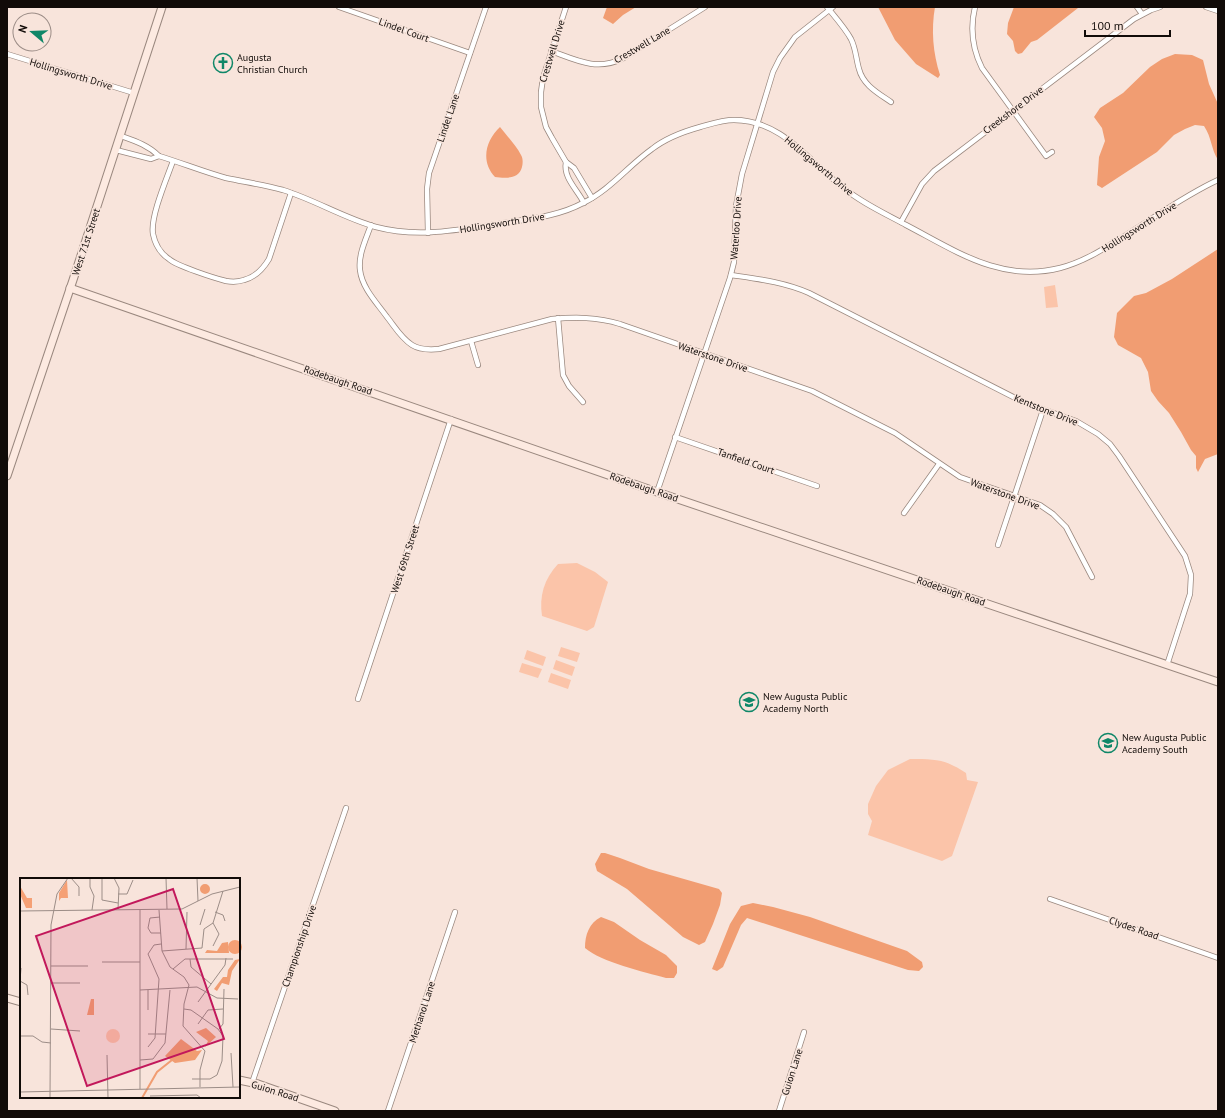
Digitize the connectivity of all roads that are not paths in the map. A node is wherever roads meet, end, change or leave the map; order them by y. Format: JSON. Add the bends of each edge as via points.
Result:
{"nodes":[{"id":1,"x":162,"y":7,"type":"edge"},
{"id":2,"x":339,"y":7,"type":"edge"},
{"id":3,"x":486,"y":7,"type":"edge"},
{"id":4,"x":566,"y":7,"type":"edge"},
{"id":5,"x":705,"y":7,"type":"edge"},
{"id":6,"x":975,"y":7,"type":"edge"},
{"id":7,"x":1137,"y":7,"type":"edge"},
{"id":8,"x":1160,"y":7,"type":"edge"},
{"id":9,"x":1206,"y":7,"type":"edge"},
{"id":10,"x":830,"y":8,"type":"edge"},
{"id":11,"x":1218,"y":11,"type":"edge"},
{"id":12,"x":1142,"y":14,"type":"junction"},
{"id":13,"x":551,"y":51,"type":"junction"},
{"id":14,"x":7,"y":54,"type":"edge"},
{"id":15,"x":470,"y":54,"type":"junction"},
{"id":16,"x":134,"y":93,"type":"junction"},
{"id":17,"x":891,"y":102,"type":"dead end"},
{"id":18,"x":1012,"y":111,"type":"junction"},
{"id":19,"x":758,"y":124,"type":"junction"},
{"id":20,"x":120,"y":136,"type":"junction"},
{"id":21,"x":116,"y":150,"type":"junction"},
{"id":22,"x":1052,"y":152,"type":"dead end"},
{"id":23,"x":159,"y":156,"type":"junction"},
{"id":24,"x":173,"y":161,"type":"junction"},
{"id":25,"x":566,"y":162,"type":"junction"},
{"id":26,"x":1218,"y":180,"type":"edge"},
{"id":27,"x":291,"y":193,"type":"junction"},
{"id":28,"x":592,"y":198,"type":"junction"},
{"id":29,"x":584,"y":203,"type":"junction"},
{"id":30,"x":901,"y":222,"type":"junction"},
{"id":31,"x":371,"y":225,"type":"junction"},
{"id":32,"x":428,"y":233,"type":"junction"},
{"id":33,"x":731,"y":275,"type":"junction"},
{"id":34,"x":70,"y":288,"type":"junction"},
{"id":35,"x":558,"y":318,"type":"junction"},
{"id":36,"x":471,"y":341,"type":"junction"},
{"id":37,"x":704,"y":354,"type":"junction"},
{"id":38,"x":478,"y":365,"type":"dead end"},
{"id":39,"x":583,"y":402,"type":"dead end"},
{"id":40,"x":1042,"y":410,"type":"junction"},
{"id":41,"x":451,"y":420,"type":"junction"},
{"id":42,"x":675,"y":437,"type":"junction"},
{"id":43,"x":10,"y":454,"type":"edge"},
{"id":44,"x":939,"y":464,"type":"junction"},
{"id":45,"x":7,"y":476,"type":"edge"},
{"id":46,"x":817,"y":486,"type":"dead end"},
{"id":47,"x":657,"y":492,"type":"junction"},
{"id":48,"x":1014,"y":496,"type":"junction"},
{"id":49,"x":904,"y":513,"type":"dead end"},
{"id":50,"x":998,"y":545,"type":"dead end"},
{"id":51,"x":1092,"y":578,"type":"dead end"},
{"id":52,"x":1167,"y":665,"type":"junction"},
{"id":53,"x":1218,"y":682,"type":"edge"},
{"id":54,"x":358,"y":700,"type":"dead end"},
{"id":55,"x":346,"y":808,"type":"dead end"},
{"id":56,"x":1050,"y":899,"type":"dead end"},
{"id":57,"x":455,"y":912,"type":"dead end"},
{"id":58,"x":1218,"y":958,"type":"edge"},
{"id":59,"x":7,"y":998,"type":"edge"},
{"id":60,"x":20,"y":1002,"type":"edge"},
{"id":61,"x":804,"y":1032,"type":"dead end"},
{"id":62,"x":240,"y":1080,"type":"edge"},
{"id":63,"x":252,"y":1083,"type":"junction"},
{"id":64,"x":334,"y":1111,"type":"edge"},
{"id":65,"x":388,"y":1111,"type":"edge"},
{"id":66,"x":779,"y":1111,"type":"edge"}],
"edges":[{"from":1,"to":16,"type":"street","name":"West 71st Street"},
{"from":2,"to":15,"type":"street","name":"Lindel Court"},
{"from":3,"to":15,"type":"street","name":"Lindel Lane"},
{"from":4,"to":13,"type":"street","name":"Crestwell Drive"},
{"from":5,"to":13,"type":"street","name":"Crestwell Lane","via":[[622,60],[610,64],[590,64]]},
{"from":6,"to":18,"type":"street","via":[[972,30],[977,58]]},
{"from":7,"to":12,"type":"street"},
{"from":8,"to":12,"type":"street","name":"Creekshore Drive"},
{"from":9,"to":11,"type":"street"},
{"from":10,"to":17,"type":"street","via":[[855,48],[863,78],[871,88]]},
{"from":10,"to":19,"type":"street","name":"Waterloo Drive","via":[[788,45],[773,72]]},
{"from":12,"to":18,"type":"street","name":"Creekshore Drive"},
{"from":13,"to":25,"type":"street","name":"Crestwell Drive","via":[[542,83],[541,107],[547,130]]},
{"from":14,"to":16,"type":"street","name":"Hollingsworth Drive"},
{"from":15,"to":32,"type":"street","name":"Lindel Lane","via":[[429,173]]},
{"from":16,"to":20,"type":"street","name":"West 71st Street"},
{"from":18,"to":22,"type":"street","via":[[1046,156]]},
{"from":18,"to":30,"type":"street","name":"Creekshore Drive","via":[[931,173]]},
{"from":19,"to":28,"type":"street","name":"Hollingsworth Drive","via":[[740,120],[724,121],[673,136],[648,151]]},
{"from":19,"to":30,"type":"street","name":"Hollingsworth Drive","via":[[788,139],[847,191]]},
{"from":19,"to":33,"type":"street","name":"Waterloo Drive","via":[[738,190]]},
{"from":20,"to":21,"type":"street","name":"West 71st Street"},
{"from":20,"to":23,"type":"street","name":"Hollingsworth Drive","via":[[141,143]]},
{"from":21,"to":23,"type":"street","name":"Hollingsworth Drive","via":[[150,159]]},
{"from":21,"to":34,"type":"street","name":"West 71st Street"},
{"from":23,"to":24,"type":"street","name":"Hollingsworth Drive"},
{"from":24,"to":27,"type":"street","name":"Hollingsworth Drive","via":[[224,177]]},
{"from":24,"to":27,"type":"street","via":[[154,220],[153,233],[157,245],[174,263],[226,281],[247,279],[264,266],[269,259]]},
{"from":25,"to":28,"type":"street","name":"Crestwell Drive","via":[[574,168]]},
{"from":25,"to":29,"type":"street","name":"Crestwell Drive","via":[[565,169],[569,180]]},
{"from":26,"to":30,"type":"street","name":"Hollingsworth Drive","via":[[1092,256],[1049,270],[1005,270],[984,264]]},
{"from":27,"to":31,"type":"street","name":"Hollingsworth Drive"},
{"from":28,"to":29,"type":"street","name":"Hollingsworth Drive"},
{"from":29,"to":32,"type":"street","name":"Hollingsworth Drive","via":[[547,216]]},
{"from":31,"to":32,"type":"street","name":"Hollingsworth Drive","via":[[396,231]]},
{"from":31,"to":36,"type":"street","name":"Waterstone Drive","via":[[361,255],[361,277],[402,337],[415,346],[428,350]]},
{"from":33,"to":37,"type":"street","name":"Waterloo Drive"},
{"from":33,"to":40,"type":"street","name":"Kentstone Drive","via":[[765,280],[809,293]]},
{"from":34,"to":41,"type":"street","name":"Rodebaugh Road"},
{"from":34,"to":43,"type":"street","name":"West 71st Street"},
{"from":35,"to":36,"type":"street","name":"Waterstone Drive"},
{"from":35,"to":37,"type":"street","name":"Waterstone Drive","via":[[581,317],[610,321]]},
{"from":35,"to":39,"type":"street","via":[[563,375]]},
{"from":36,"to":38,"type":"street"},
{"from":37,"to":42,"type":"street","name":"Waterloo Drive"},
{"from":37,"to":44,"type":"street","name":"Waterstone Drive","via":[[812,391],[895,434]]},
{"from":40,"to":48,"type":"street"},
{"from":40,"to":52,"type":"street","name":"Kentstone Drive","via":[[1082,424],[1106,441],[1119,456],[1185,556],[1191,575],[1190,594]]},
{"from":41,"to":47,"type":"street","name":"Rodebaugh Road"},
{"from":41,"to":54,"type":"street","name":"West 69th Street"},
{"from":42,"to":46,"type":"street","name":"Tanfield Court"},
{"from":42,"to":47,"type":"street","name":"Waterloo Drive"},
{"from":43,"to":45,"type":"street","name":"West 71st Street"},
{"from":44,"to":48,"type":"street","name":"Waterstone Drive","via":[[963,478]]},
{"from":44,"to":49,"type":"street"},
{"from":47,"to":52,"type":"street","name":"Rodebaugh Road"},
{"from":48,"to":50,"type":"street"},
{"from":48,"to":51,"type":"street","name":"Waterstone Drive","via":[[1040,506],[1060,520]]},
{"from":52,"to":53,"type":"street","name":"Rodebaugh Road"},
{"from":55,"to":63,"type":"street","name":"Championship Drive"},
{"from":56,"to":58,"type":"street","name":"Clydes Road"},
{"from":57,"to":65,"type":"street","name":"Methanol Lane"},
{"from":59,"to":60,"type":"street"},
{"from":61,"to":66,"type":"street","name":"Guion Lane"},
{"from":62,"to":63,"type":"street","name":"Guion Road"},
{"from":63,"to":64,"type":"street","name":"Guion Road"}]}
